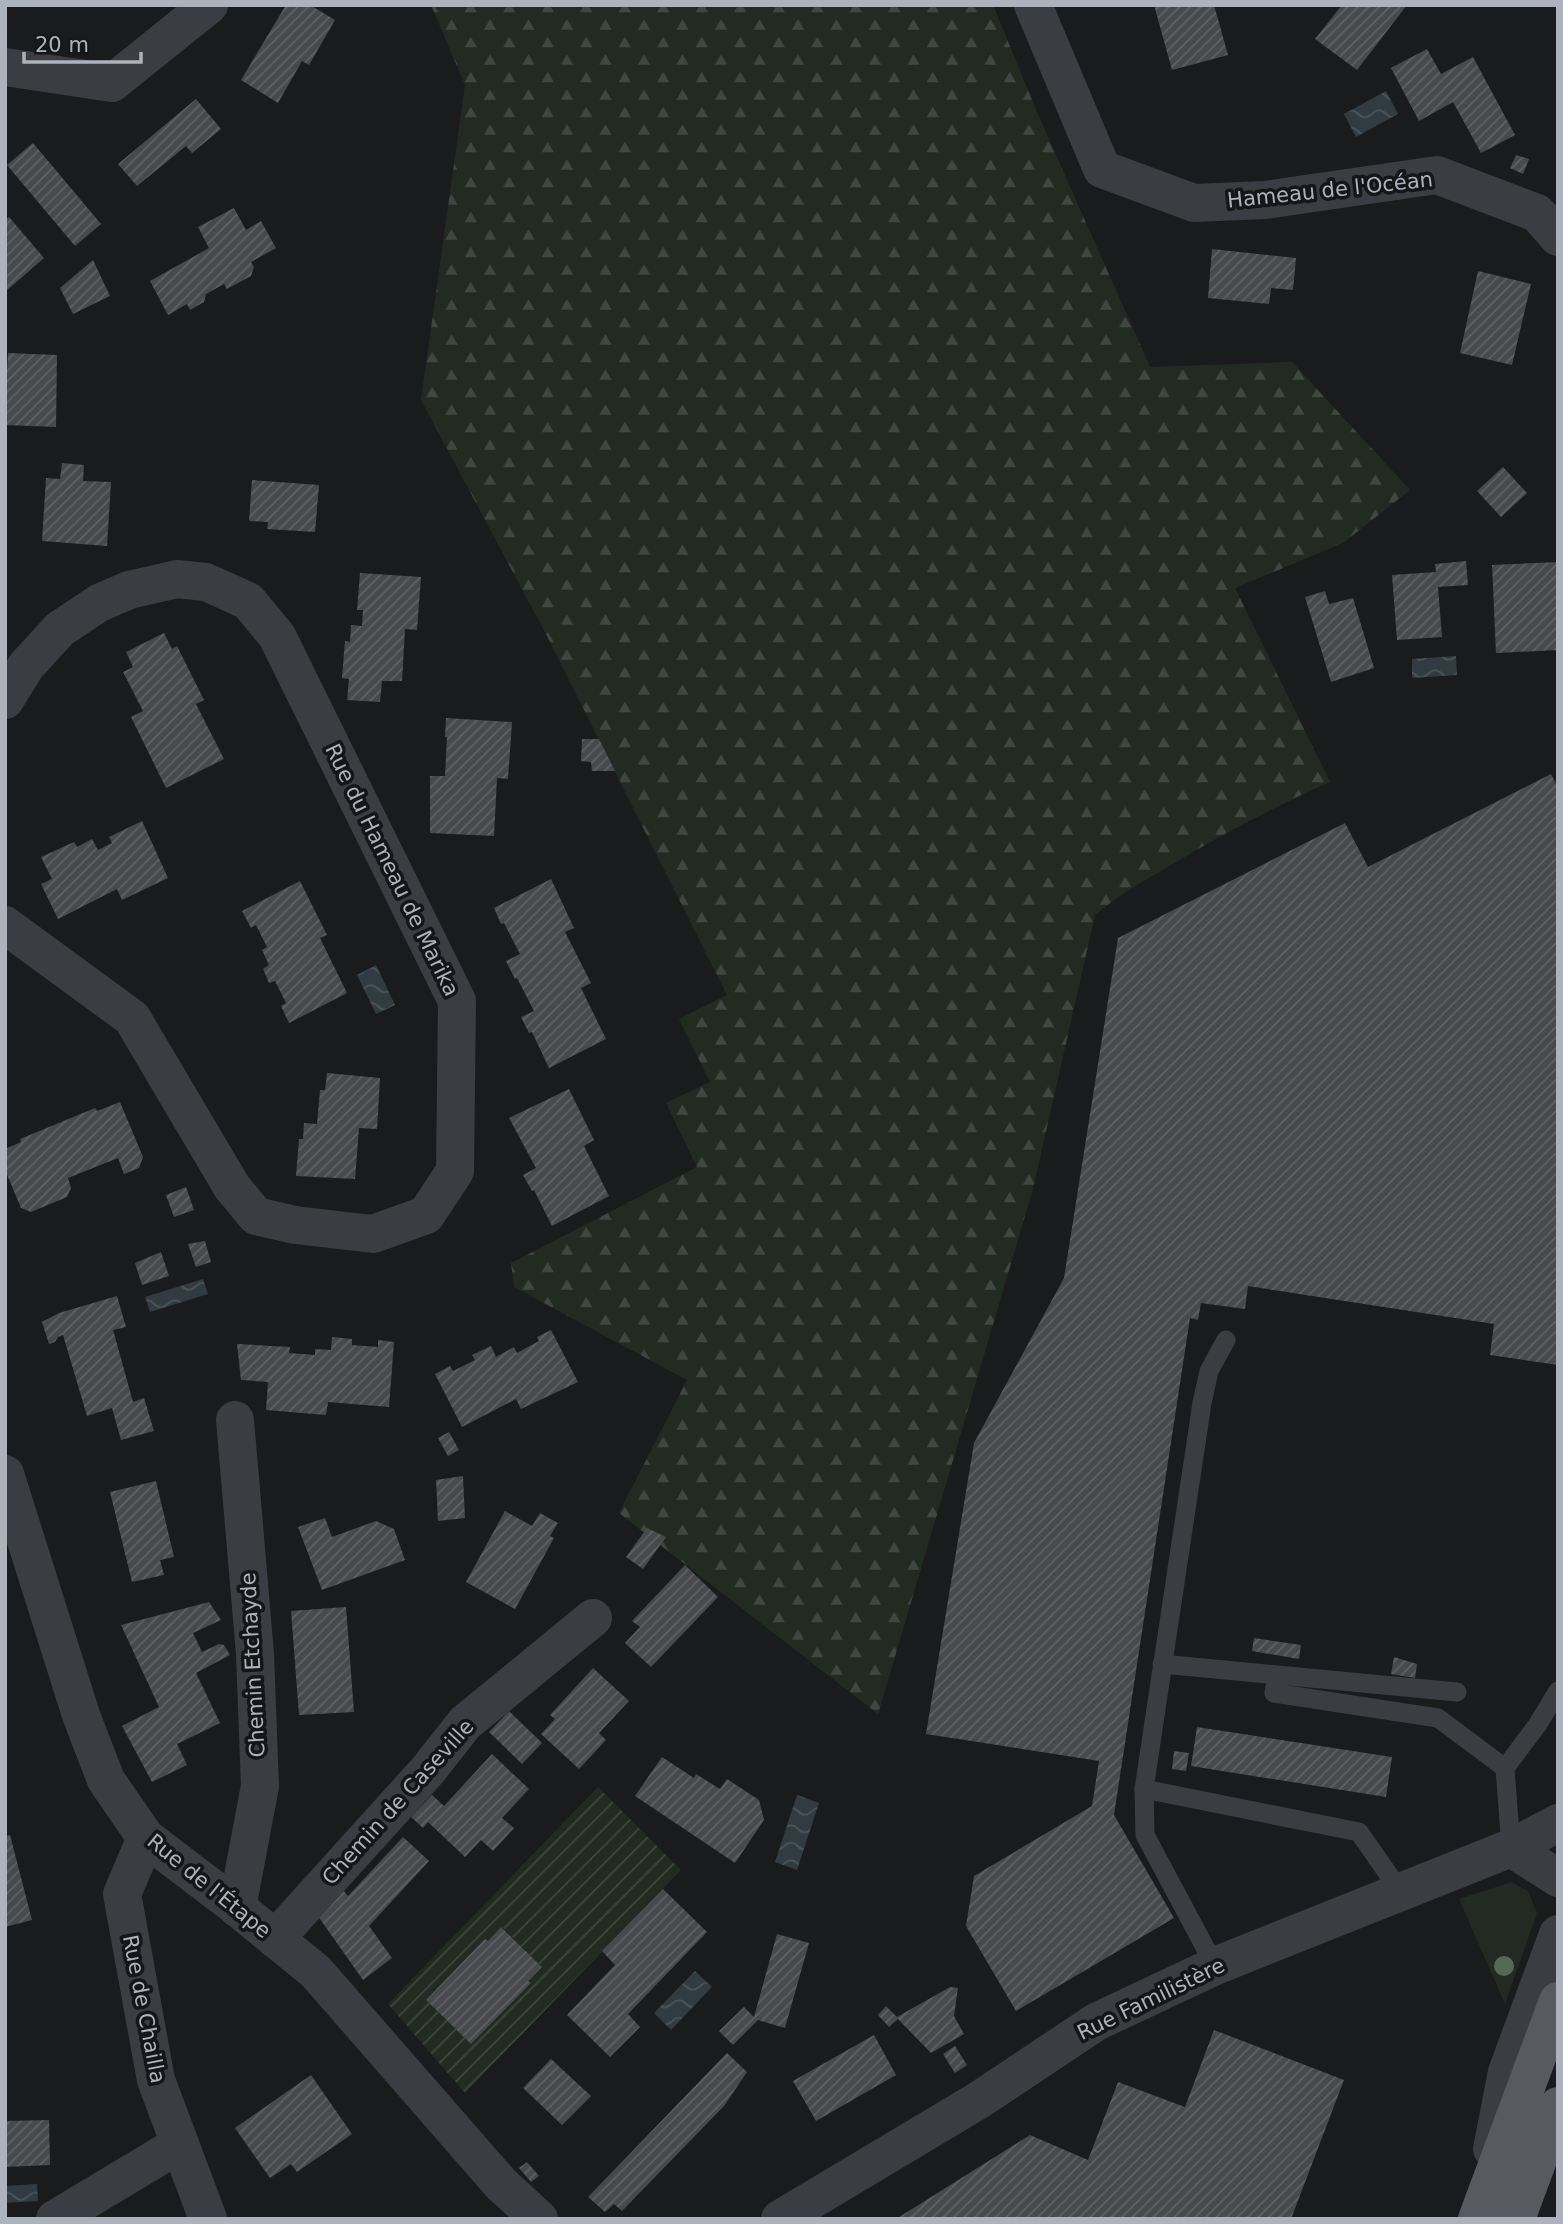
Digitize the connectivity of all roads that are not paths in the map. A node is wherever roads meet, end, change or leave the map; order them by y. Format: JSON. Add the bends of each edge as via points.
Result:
{"nodes":[{"id":1,"x":209,"y":5,"type":"edge"},
{"id":2,"x":1032,"y":5,"type":"edge"},
{"id":3,"x":5,"y":67,"type":"edge"},
{"id":4,"x":1558,"y":237,"type":"edge"},
{"id":5,"x":5,"y":700,"type":"edge"},
{"id":6,"x":5,"y":925,"type":"edge"},
{"id":7,"x":1226,"y":1340,"type":"dead end"},
{"id":8,"x":235,"y":1420,"type":"dead end"},
{"id":9,"x":5,"y":1474,"type":"edge"},
{"id":10,"x":593,"y":1618,"type":"dead end"},
{"id":11,"x":1162,"y":1664,"type":"junction"},
{"id":12,"x":1276,"y":1682,"type":"dead end"},
{"id":13,"x":1558,"y":1691,"type":"edge"},
{"id":14,"x":1457,"y":1692,"type":"dead end"},
{"id":15,"x":1506,"y":1769,"type":"junction"},
{"id":16,"x":1144,"y":1789,"type":"junction"},
{"id":17,"x":1558,"y":1823,"type":"edge"},
{"id":18,"x":146,"y":1838,"type":"junction"},
{"id":19,"x":1511,"y":1848,"type":"junction"},
{"id":20,"x":1558,"y":1878,"type":"edge"},
{"id":21,"x":1400,"y":1891,"type":"junction"},
{"id":22,"x":237,"y":1908,"type":"junction"},
{"id":23,"x":1558,"y":1934,"type":"edge"},
{"id":24,"x":275,"y":1939,"type":"junction"},
{"id":25,"x":1214,"y":1966,"type":"junction"},
{"id":26,"x":1558,"y":2001,"type":"edge"},
{"id":27,"x":1558,"y":2106,"type":"edge"},
{"id":28,"x":180,"y":2144,"type":"junction"},
{"id":29,"x":1478,"y":2216,"type":"edge"},
{"id":30,"x":55,"y":2219,"type":"edge"},
{"id":31,"x":208,"y":2219,"type":"edge"},
{"id":32,"x":539,"y":2219,"type":"edge"},
{"id":33,"x":780,"y":2219,"type":"edge"},
{"id":34,"x":1516,"y":2219,"type":"edge"}],
"edges":[{"from":1,"to":3,"type":"street","via":[[112,83]]},
{"from":2,"to":4,"type":"street","name":"Hameau de l'Océan","via":[[1101,169],[1194,203],[1265,200],[1437,175],[1537,213]]},
{"from":5,"to":6,"type":"street","name":"Rue du Hameau de Marika","via":[[26,666],[60,629],[129,590],[177,579],[206,582],[248,601],[277,636],[457,1001],[455,1171],[426,1215],[373,1234],[295,1226],[256,1216],[232,1187],[132,1018]]},
{"from":7,"to":11,"type":"lane","via":[[1209,1371],[1202,1403]]},
{"from":8,"to":22,"type":"street","name":"Chemin Etchayde","via":[[255,1654],[260,1786]]},
{"from":9,"to":18,"type":"street","name":"Rue de l'Étape","via":[[106,1780]]},
{"from":10,"to":24,"type":"street","name":"Chemin de Caseville","via":[[466,1723]]},
{"from":11,"to":14,"type":"lane"},
{"from":11,"to":16,"type":"lane"},
{"from":12,"to":15,"type":"lane","via":[[1274,1693],[1438,1718]]},
{"from":13,"to":15,"type":"lane"},
{"from":15,"to":19,"type":"lane"},
{"from":16,"to":21,"type":"lane","via":[[1359,1832]]},
{"from":16,"to":25,"type":"lane","via":[[1144,1835]]},
{"from":17,"to":19,"type":"street","name":"Rue Familistère"},
{"from":18,"to":22,"type":"street","name":"Rue de l'Étape"},
{"from":18,"to":28,"type":"street","name":"Rue de Chailla","via":[[122,1894],[156,2080]]},
{"from":19,"to":20,"type":"street"},
{"from":19,"to":21,"type":"street","name":"Rue Familistère"},
{"from":21,"to":25,"type":"street","name":"Rue Familistère"},
{"from":22,"to":24,"type":"street","name":"Rue de l'Étape"},
{"from":23,"to":29,"type":"street","via":[[1507,2072]]},
{"from":24,"to":32,"type":"street","name":"Rue de l'Étape","via":[[316,1972],[501,2184]]},
{"from":25,"to":33,"type":"street","name":"Rue Familistère","via":[[1096,2022],[979,2100]]},
{"from":26,"to":29,"type":"main road"},
{"from":27,"to":34,"type":"main road"},
{"from":28,"to":30,"type":"street"},
{"from":28,"to":31,"type":"street","name":"Rue de Chailla"}]}
